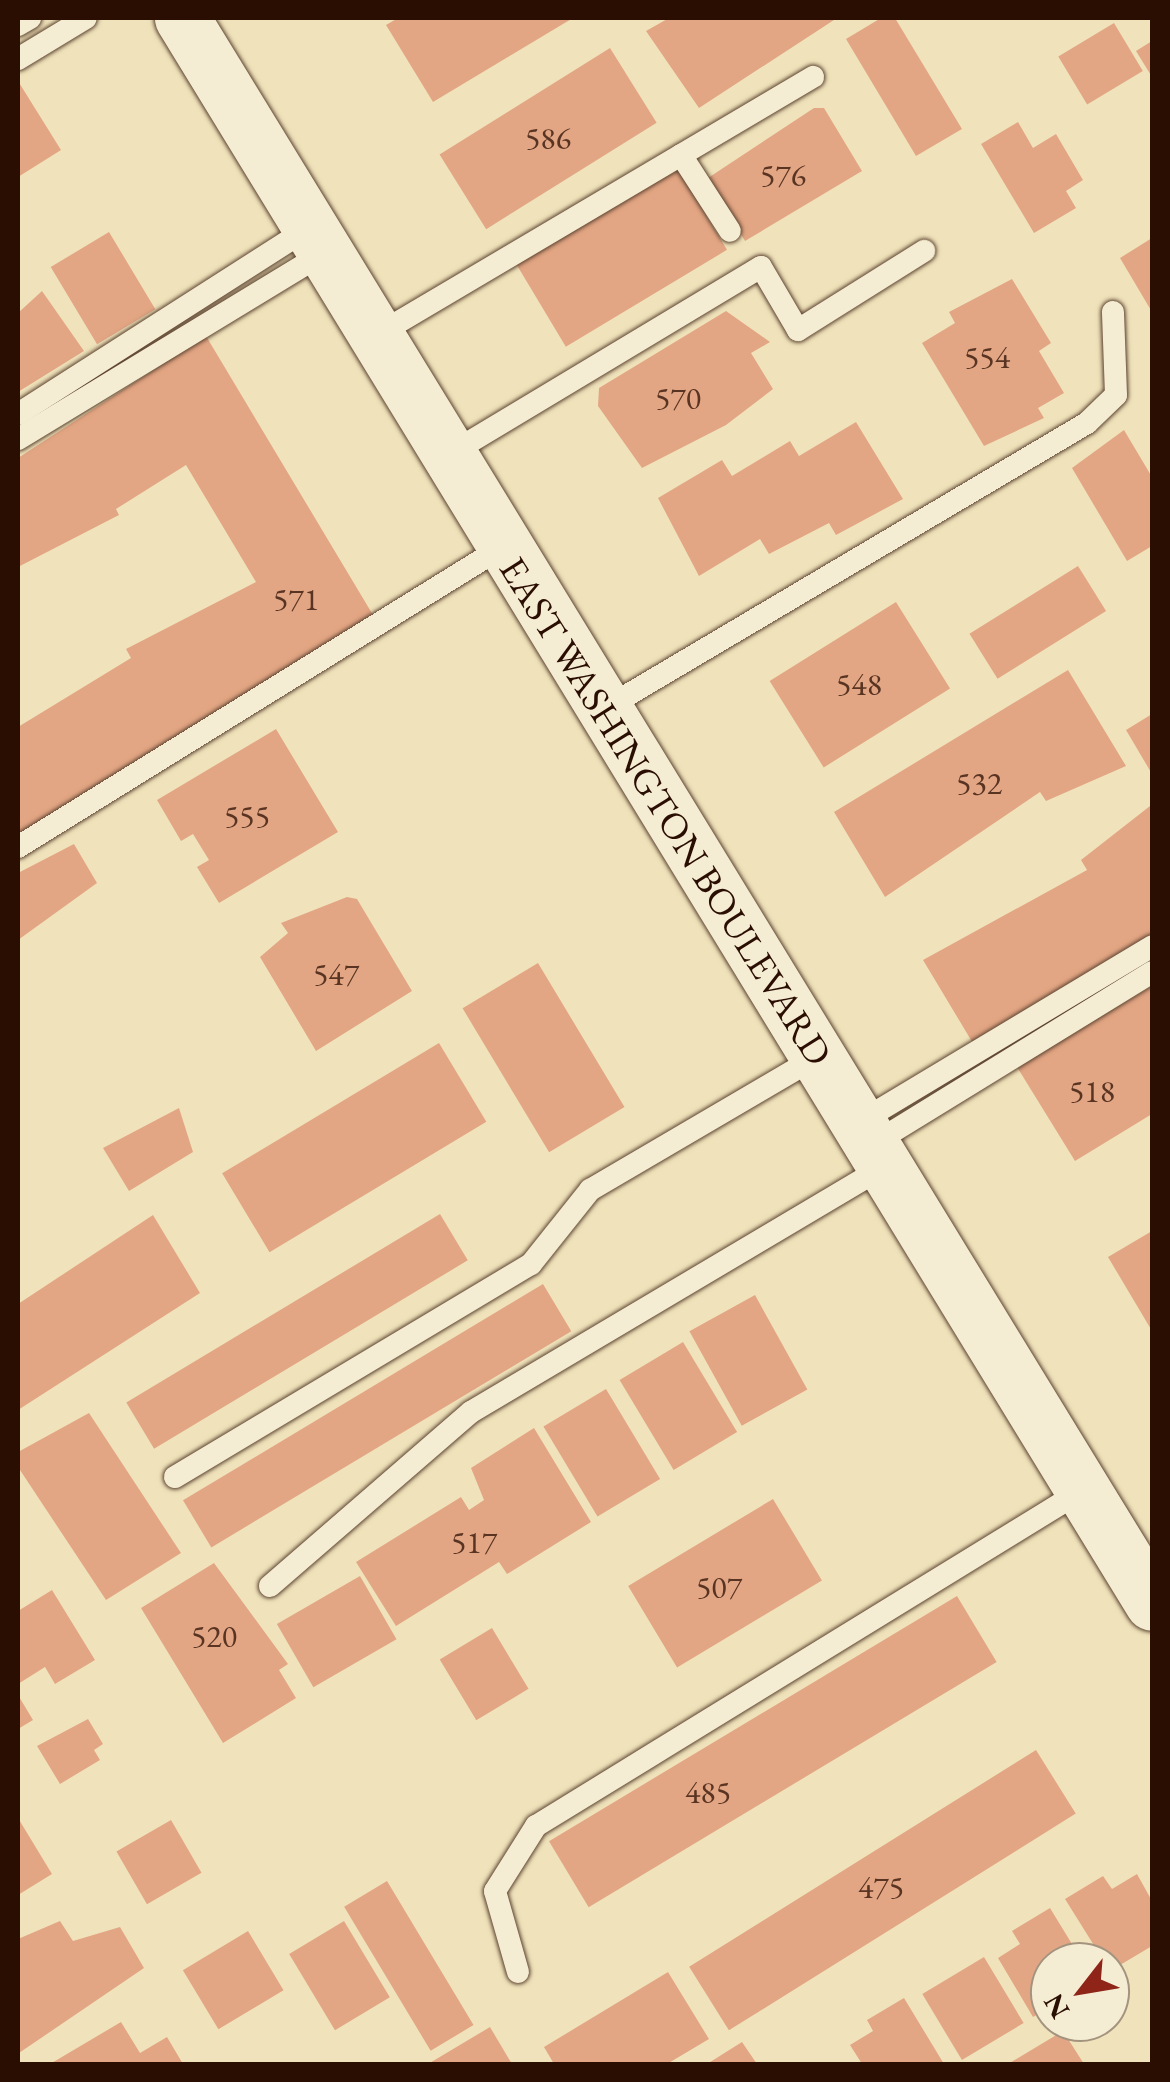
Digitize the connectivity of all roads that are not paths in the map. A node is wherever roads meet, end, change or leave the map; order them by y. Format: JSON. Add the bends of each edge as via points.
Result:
{"nodes":[{"id":1,"x":30,"y":18,"type":"edge"},
{"id":2,"x":86,"y":18,"type":"edge"},
{"id":3,"x":182,"y":18,"type":"edge"},
{"id":4,"x":18,"y":25,"type":"edge"},
{"id":5,"x":18,"y":58,"type":"edge"},
{"id":6,"x":813,"y":76,"type":"dead end"},
{"id":7,"x":681,"y":155,"type":"junction"},
{"id":8,"x":730,"y":231,"type":"dead end"},
{"id":9,"x":317,"y":241,"type":"junction"},
{"id":10,"x":924,"y":251,"type":"dead end"},
{"id":11,"x":1113,"y":312,"type":"dead end"},
{"id":12,"x":375,"y":336,"type":"junction"},
{"id":13,"x":18,"y":414,"type":"edge"},
{"id":14,"x":18,"y":439,"type":"edge"},
{"id":15,"x":448,"y":454,"type":"junction"},
{"id":16,"x":504,"y":546,"type":"junction"},
{"id":17,"x":604,"y":709,"type":"junction"},
{"id":18,"x":18,"y":848,"type":"edge"},
{"id":19,"x":1152,"y":946,"type":"edge"},
{"id":20,"x":1152,"y":972,"type":"edge"},
{"id":21,"x":818,"y":1057,"type":"junction"},
{"id":22,"x":871,"y":1145,"type":"junction"},
{"id":23,"x":174,"y":1476,"type":"dead end"},
{"id":24,"x":1083,"y":1490,"type":"junction"},
{"id":25,"x":1145,"y":1572,"type":"edge"},
{"id":26,"x":270,"y":1586,"type":"dead end"},
{"id":27,"x":518,"y":1972,"type":"dead end"}],
"edges":[{"from":1,"to":4,"type":"lane"},
{"from":2,"to":5,"type":"lane"},
{"from":3,"to":9,"type":"main road","name":"EAST WASHINGTON BOULEVARD"},
{"from":6,"to":7,"type":"lane"},
{"from":7,"to":8,"type":"lane"},
{"from":7,"to":12,"type":"lane"},
{"from":9,"to":12,"type":"main road","name":"EAST WASHINGTON BOULEVARD"},
{"from":9,"to":13,"type":"lane"},
{"from":9,"to":14,"type":"lane"},
{"from":10,"to":15,"type":"lane","via":[[798,330],[761,267]]},
{"from":11,"to":17,"type":"lane","via":[[1116,395],[1087,423]]},
{"from":12,"to":15,"type":"main road","name":"EAST WASHINGTON BOULEVARD"},
{"from":15,"to":16,"type":"main road","name":"EAST WASHINGTON BOULEVARD"},
{"from":16,"to":17,"type":"main road","name":"EAST WASHINGTON BOULEVARD"},
{"from":16,"to":18,"type":"lane"},
{"from":17,"to":21,"type":"main road","name":"EAST WASHINGTON BOULEVARD"},
{"from":19,"to":22,"type":"lane"},
{"from":20,"to":22,"type":"lane"},
{"from":21,"to":22,"type":"main road","name":"EAST WASHINGTON BOULEVARD"},
{"from":21,"to":23,"type":"lane","via":[[590,1190],[530,1264]]},
{"from":22,"to":24,"type":"main road","name":"EAST WASHINGTON BOULEVARD"},
{"from":22,"to":26,"type":"lane","via":[[471,1412]]},
{"from":24,"to":25,"type":"main road","name":"EAST WASHINGTON BOULEVARD"},
{"from":24,"to":27,"type":"lane","via":[[536,1826],[495,1890]]}]}
